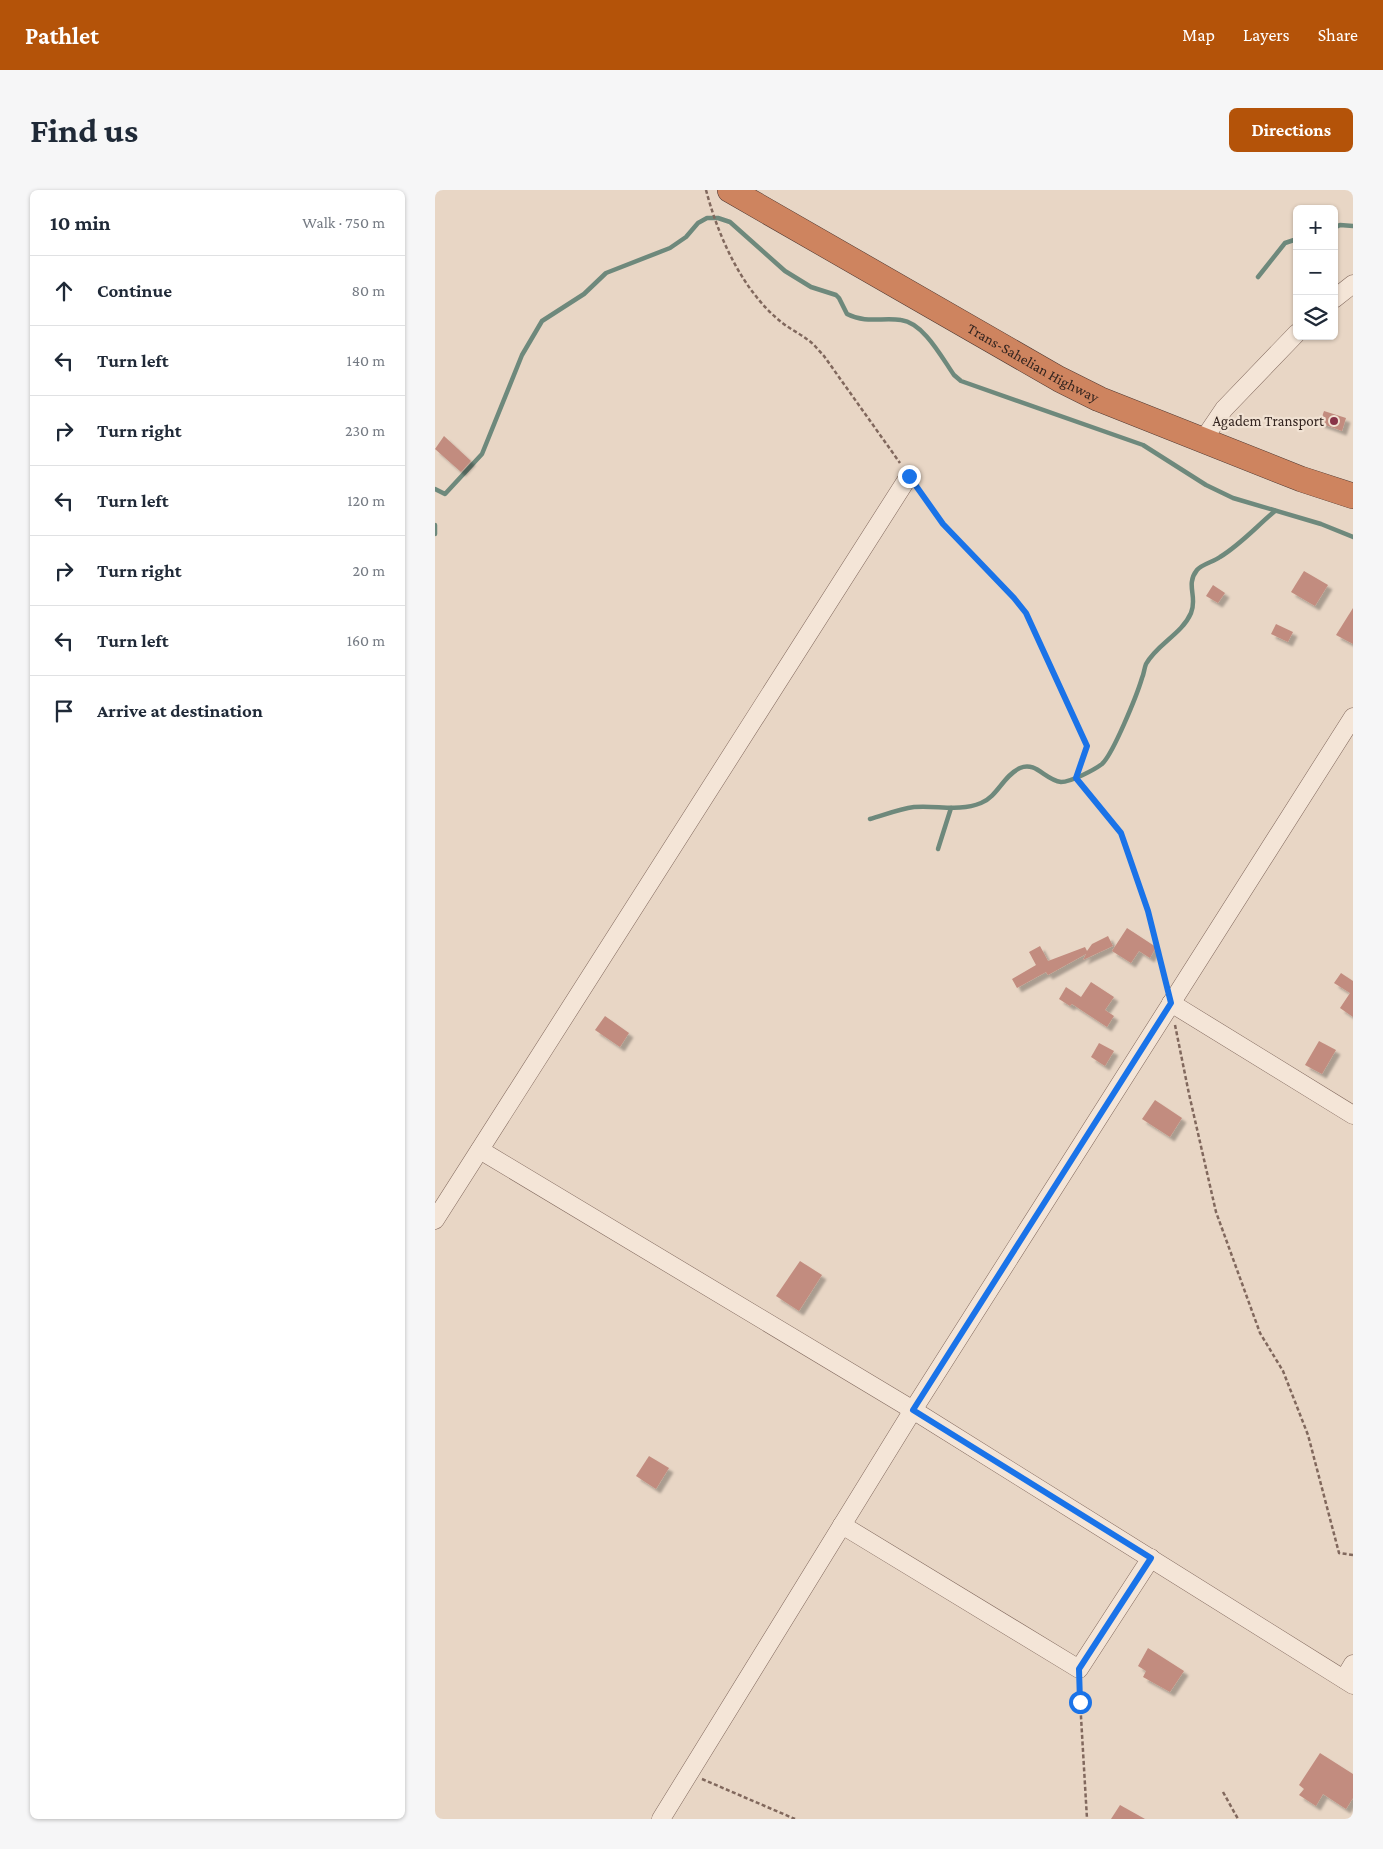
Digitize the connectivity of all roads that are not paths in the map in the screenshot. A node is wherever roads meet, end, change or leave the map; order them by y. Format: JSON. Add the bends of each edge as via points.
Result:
{"nodes":[{"id":1,"x":731,"y":190,"type":"edge"},
{"id":2,"x":1353,"y":284,"type":"edge"},
{"id":3,"x":1338,"y":296,"type":"edge"},
{"id":4,"x":1293,"y":337,"type":"edge"},
{"id":5,"x":1203,"y":440,"type":"junction"},
{"id":6,"x":909,"y":476,"type":"road end"},
{"id":7,"x":1353,"y":496,"type":"edge"},
{"id":8,"x":1353,"y":717,"type":"edge"},
{"id":9,"x":1171,"y":1003,"type":"junction"},
{"id":10,"x":1353,"y":1116,"type":"edge"},
{"id":11,"x":480,"y":1150,"type":"junction"},
{"id":12,"x":435,"y":1220,"type":"edge"},
{"id":13,"x":913,"y":1410,"type":"junction"},
{"id":14,"x":842,"y":1525,"type":"junction"},
{"id":15,"x":1151,"y":1558,"type":"junction"},
{"id":16,"x":1353,"y":1664,"type":"edge"},
{"id":17,"x":1348,"y":1682,"type":"edge"},
{"id":18,"x":661,"y":1819,"type":"edge"}],
"edges":[{"from":1,"to":5,"type":"highway","name":"Trans-Sahelian Highway","via":[[1059,379]]},
{"from":2,"to":3,"type":"street"},
{"from":4,"to":5,"type":"street","via":[[1223,409]]},
{"from":5,"to":7,"type":"highway","name":"Trans-Sahelian Highway"},
{"from":6,"to":11,"type":"street"},
{"from":8,"to":9,"type":"street"},
{"from":9,"to":10,"type":"street"},
{"from":9,"to":13,"type":"street"},
{"from":11,"to":12,"type":"street"},
{"from":11,"to":13,"type":"street"},
{"from":13,"to":14,"type":"street"},
{"from":13,"to":15,"type":"street"},
{"from":14,"to":15,"type":"street","via":[[1079,1669]]},
{"from":14,"to":18,"type":"street"},
{"from":15,"to":17,"type":"street"},
{"from":16,"to":17,"type":"street"}]}
